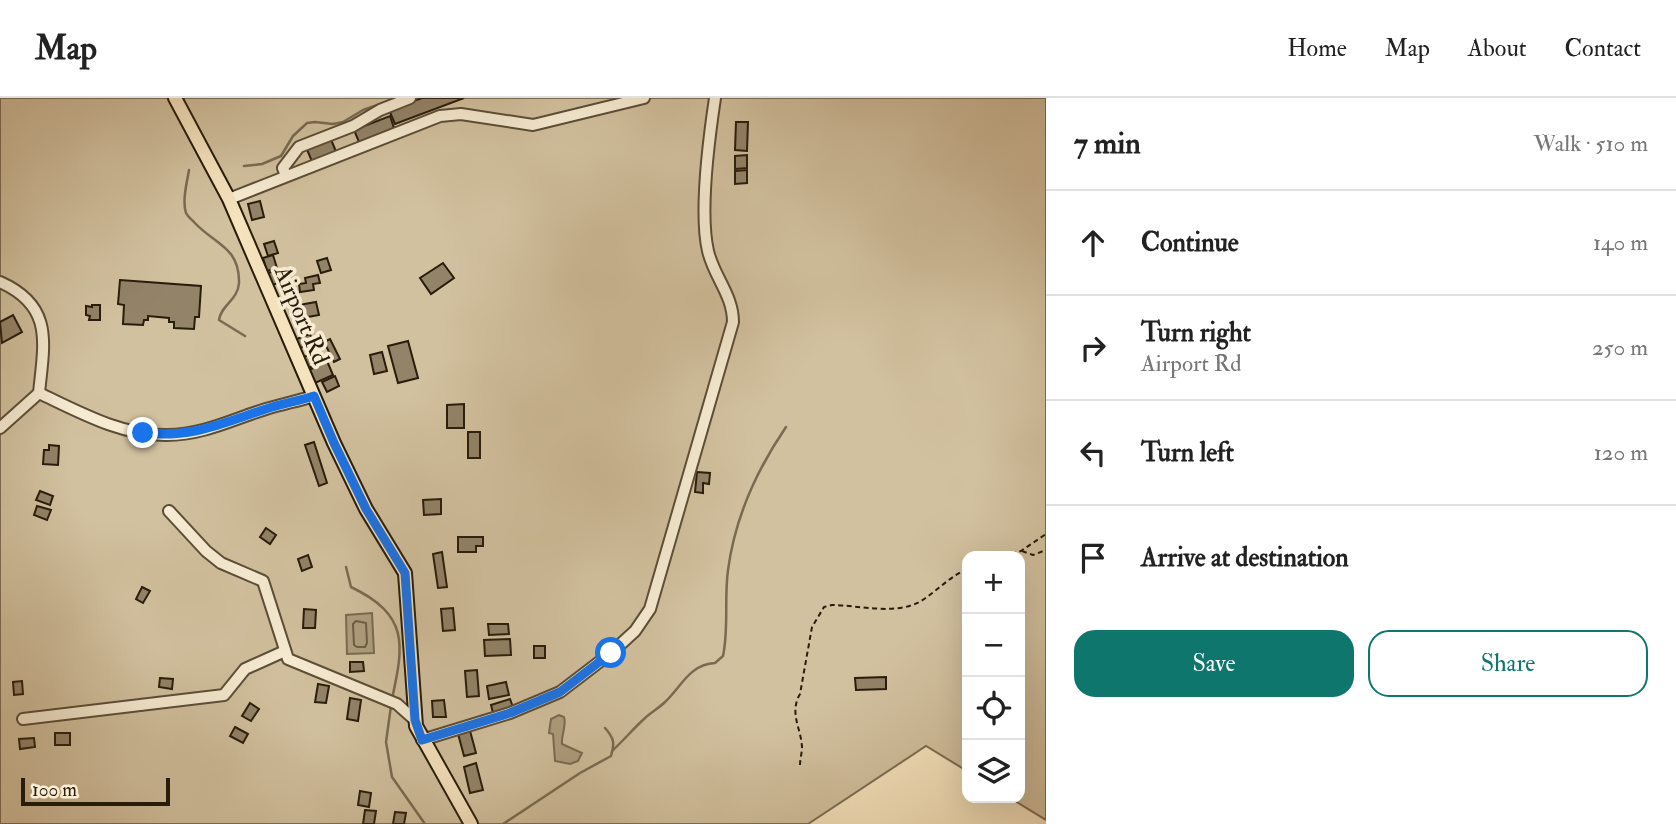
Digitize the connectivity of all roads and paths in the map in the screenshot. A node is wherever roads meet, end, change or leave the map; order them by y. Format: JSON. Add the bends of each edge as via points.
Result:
{"nodes":[{"id":1,"x":175,"y":98,"type":"edge"},
{"id":2,"x":410,"y":98,"type":"edge"},
{"id":3,"x":645,"y":98,"type":"edge"},
{"id":4,"x":715,"y":98,"type":"edge"},
{"id":5,"x":286,"y":176,"type":"junction"},
{"id":6,"x":229,"y":199,"type":"junction"},
{"id":7,"x":0,"y":282,"type":"edge"},
{"id":8,"x":39,"y":393,"type":"junction"},
{"id":9,"x":314,"y":396,"type":"junction"},
{"id":10,"x":0,"y":428,"type":"edge"},
{"id":11,"x":169,"y":511,"type":"dead end"},
{"id":12,"x":1046,"y":534,"type":"edge"},
{"id":13,"x":1046,"y":550,"type":"edge"},
{"id":14,"x":1021,"y":551,"type":"edge"},
{"id":15,"x":1025,"y":552,"type":"edge"},
{"id":16,"x":962,"y":572,"type":"edge"},
{"id":17,"x":285,"y":651,"type":"junction"},
{"id":18,"x":23,"y":719,"type":"dead end"},
{"id":19,"x":415,"y":720,"type":"junction"},
{"id":20,"x":422,"y":740,"type":"junction"},
{"id":21,"x":800,"y":765,"type":"dead end"},
{"id":22,"x":471,"y":824,"type":"edge"}],
"edges":[{"from":1,"to":6,"type":"main road","name":"Airport Rd"},
{"from":2,"to":5,"type":"street","via":[[299,147],[283,168]]},
{"from":3,"to":5,"type":"street","via":[[533,125],[461,114],[440,116]]},
{"from":4,"to":20,"type":"street","via":[[709,132],[707,248],[728,295],[733,322],[650,609],[635,631],[560,692]]},
{"from":5,"to":6,"type":"street"},
{"from":6,"to":9,"type":"main road","name":"Airport Rd"},
{"from":7,"to":8,"type":"street","via":[[38,311],[43,333]]},
{"from":8,"to":9,"type":"street","via":[[111,425],[166,436],[201,431]]},
{"from":8,"to":10,"type":"street"},
{"from":9,"to":19,"type":"main road","name":"Airport Rd","via":[[366,509],[405,573]]},
{"from":11,"to":17,"type":"street","via":[[221,563],[262,581]]},
{"from":12,"to":14,"type":"path"},
{"from":13,"to":15,"type":"path","via":[[1033,555]]},
{"from":16,"to":21,"type":"path","via":[[910,606],[824,607],[812,626],[795,703]]},
{"from":17,"to":18,"type":"street","via":[[245,669],[224,695]]},
{"from":17,"to":19,"type":"street","via":[[288,659],[397,704]]},
{"from":19,"to":20,"type":"main road","name":"Airport Rd"},
{"from":20,"to":22,"type":"main road","name":"Airport Rd"}]}
